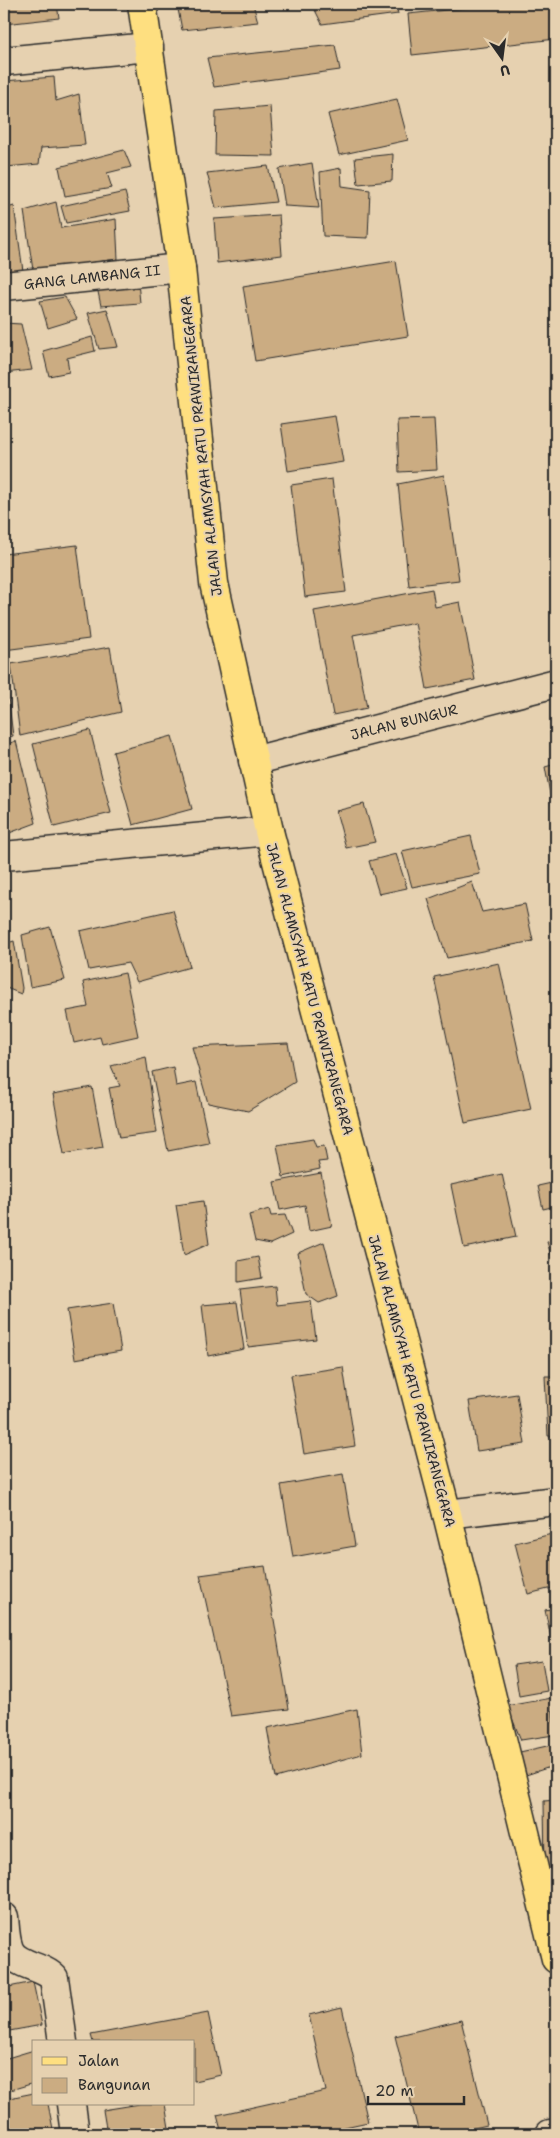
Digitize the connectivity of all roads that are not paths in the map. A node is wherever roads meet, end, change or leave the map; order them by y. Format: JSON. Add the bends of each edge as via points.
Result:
{"nodes":[{"id":1,"x":142,"y":4,"type":"edge"},
{"id":2,"x":149,"y":47,"type":"junction"},
{"id":3,"x":4,"y":60,"type":"edge"},
{"id":4,"x":181,"y":268,"type":"junction"},
{"id":5,"x":4,"y":286,"type":"edge"},
{"id":6,"x":556,"y":683,"type":"edge"},
{"id":7,"x":253,"y":761,"type":"junction"},
{"id":8,"x":269,"y":831,"type":"junction"},
{"id":9,"x":4,"y":856,"type":"edge"},
{"id":10,"x":556,"y":1501,"type":"edge"},
{"id":11,"x":447,"y":1514,"type":"junction"},
{"id":12,"x":4,"y":1917,"type":"edge"},
{"id":13,"x":556,"y":1959,"type":"edge"},
{"id":14,"x":63,"y":2040,"type":"edge"},
{"id":15,"x":71,"y":2106,"type":"edge"},
{"id":16,"x":75,"y":2134,"type":"edge"},
{"id":17,"x":550,"y":2134,"type":"edge"},
{"id":18,"x":556,"y":2134,"type":"edge"}],
"edges":[{"from":1,"to":2,"type":"main road","name":"JALAN ALAMSYAH RATU PRAWIRANEGARA"},
{"from":2,"to":3,"type":"street"},
{"from":2,"to":4,"type":"main road","name":"JALAN ALAMSYAH RATU PRAWIRANEGARA"},
{"from":4,"to":5,"type":"street","name":"GANG LAMBANG II"},
{"from":4,"to":7,"type":"main road","name":"JALAN ALAMSYAH RATU PRAWIRANEGARA","via":[[214,583]]},
{"from":6,"to":7,"type":"street","name":"JALAN BUNGUR"},
{"from":7,"to":8,"type":"main road","name":"JALAN ALAMSYAH RATU PRAWIRANEGARA"},
{"from":8,"to":9,"type":"street"},
{"from":8,"to":11,"type":"main road","name":"JALAN ALAMSYAH RATU PRAWIRANEGARA"},
{"from":10,"to":11,"type":"street"},
{"from":11,"to":13,"type":"main road","name":"JALAN ALAMSYAH RATU PRAWIRANEGARA"},
{"from":12,"to":14,"type":"street","via":[[14,1958],[48,1972],[54,1978]]},
{"from":15,"to":16,"type":"street"},
{"from":17,"to":18,"type":"street"}]}
